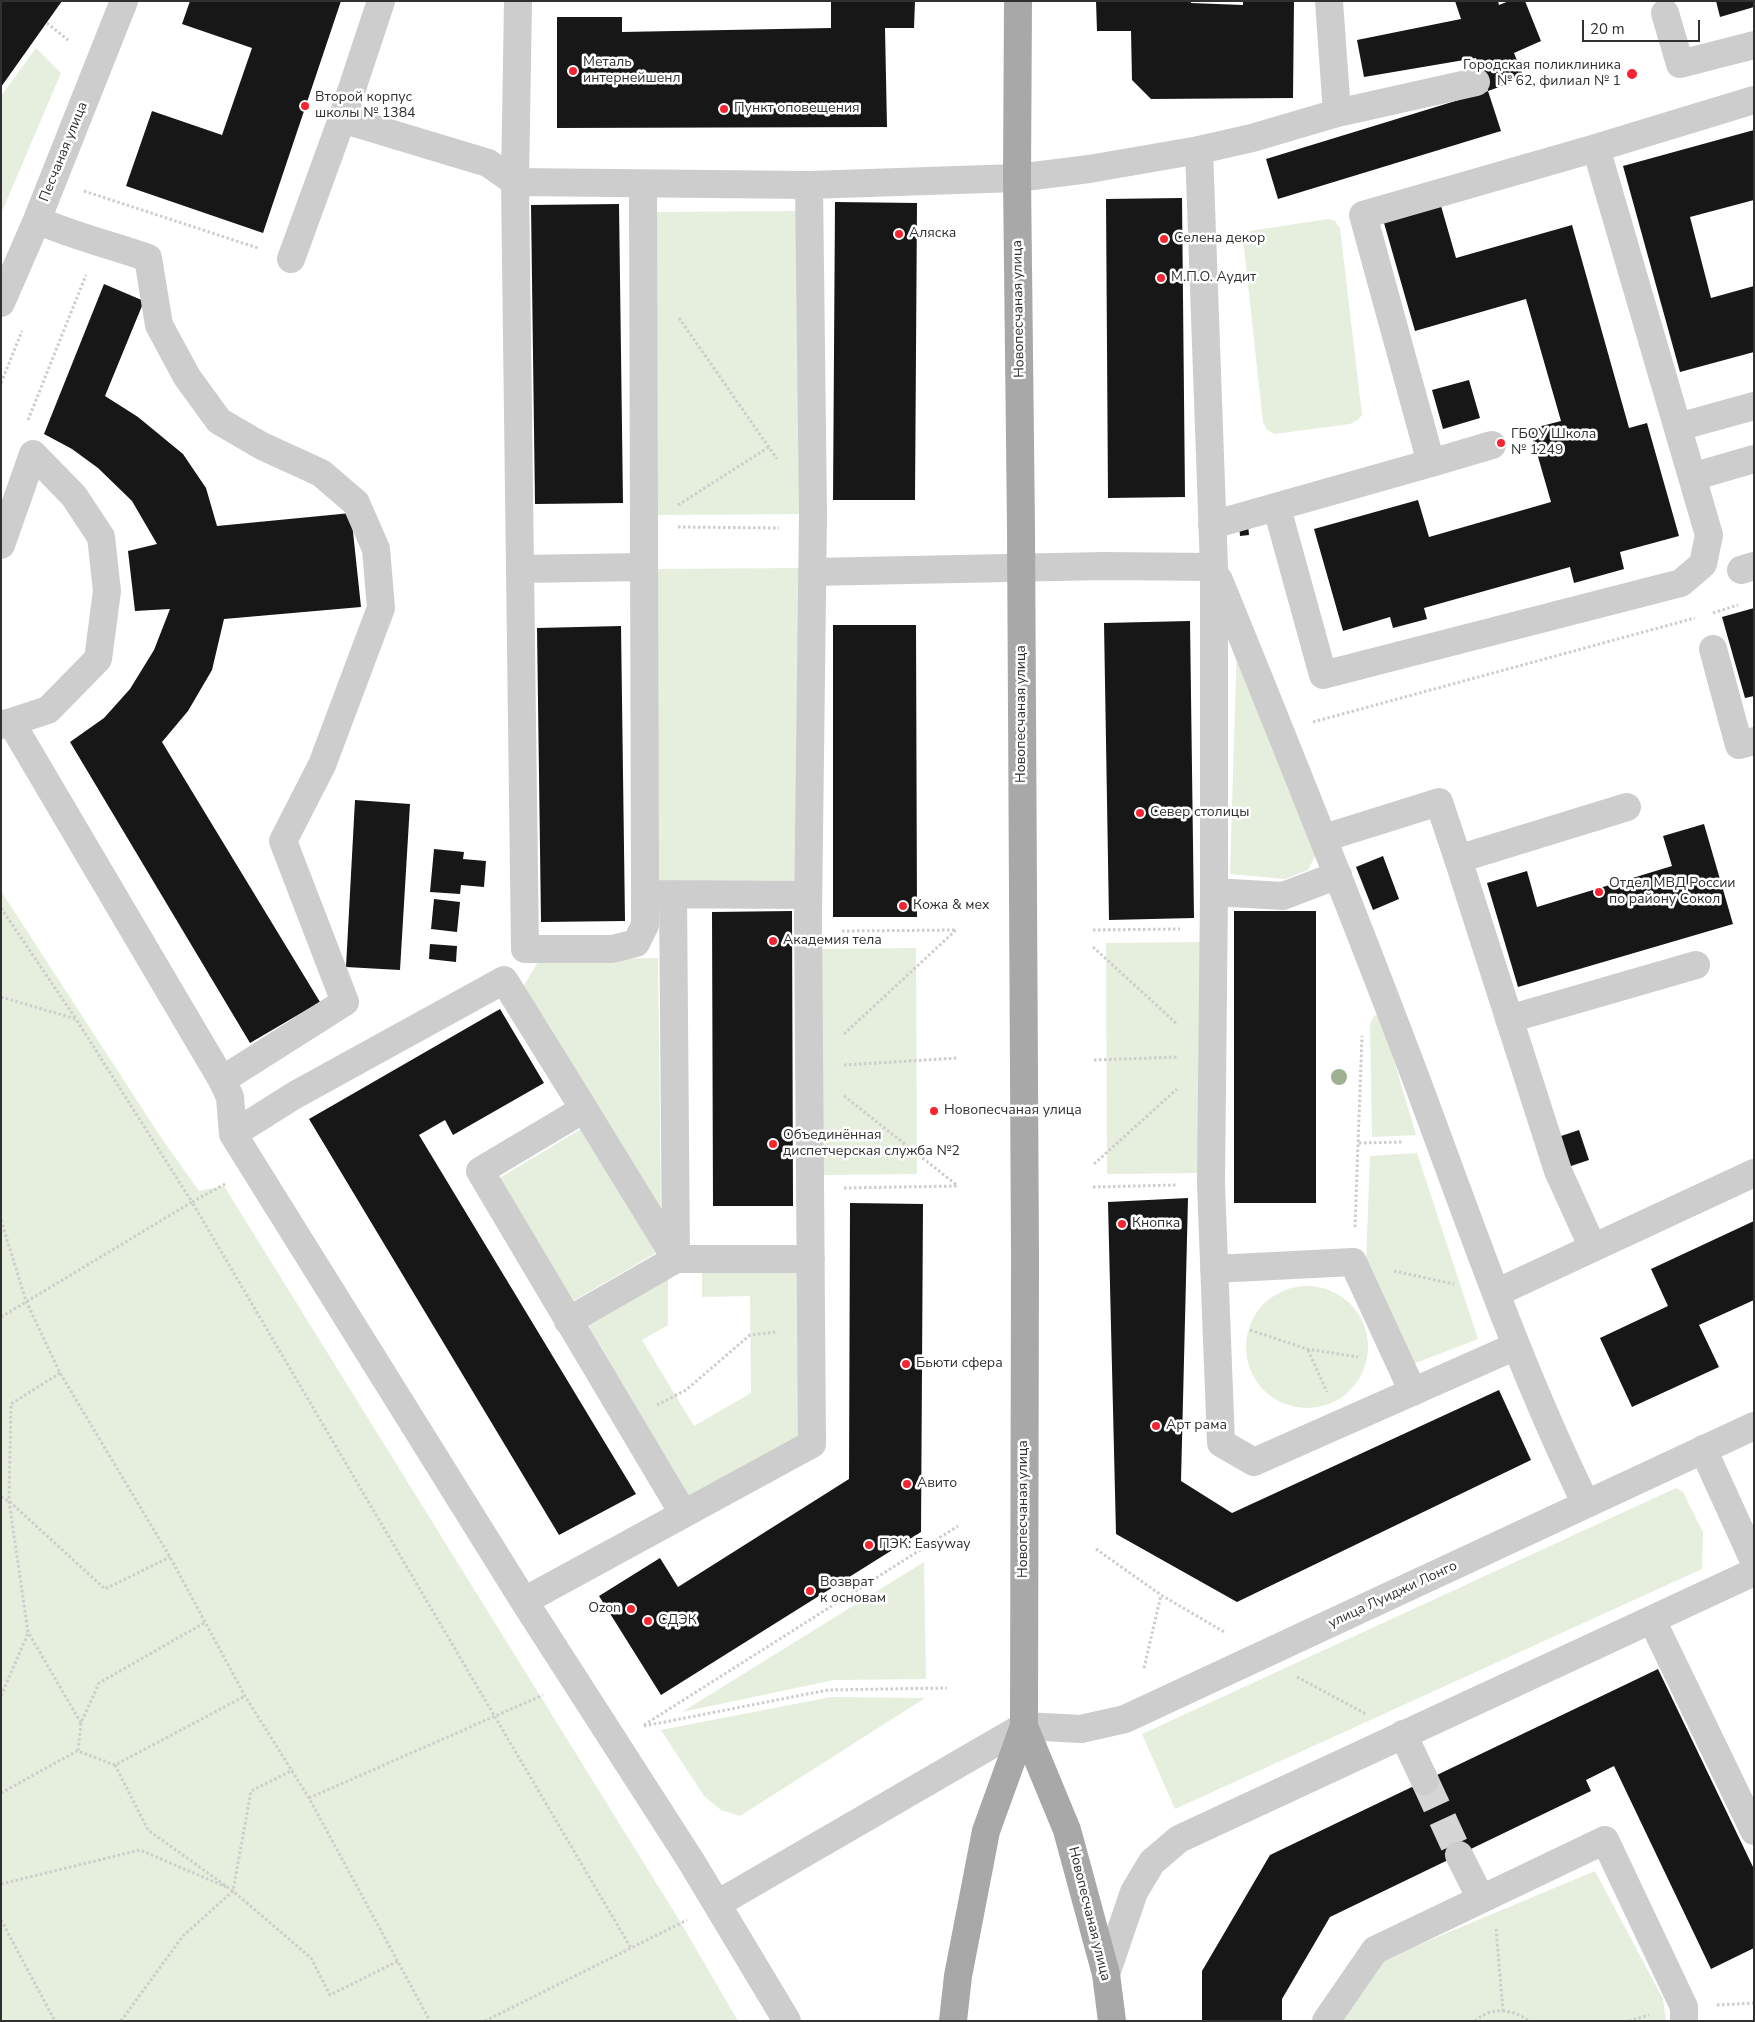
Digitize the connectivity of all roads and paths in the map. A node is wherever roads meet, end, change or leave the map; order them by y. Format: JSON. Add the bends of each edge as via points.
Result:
{"nodes":[{"id":1,"x":124,"y":1,"type":"edge"},
{"id":2,"x":381,"y":1,"type":"edge"},
{"id":3,"x":518,"y":1,"type":"edge"},
{"id":4,"x":1018,"y":1,"type":"edge"},
{"id":5,"x":1330,"y":1,"type":"edge"},
{"id":6,"x":1665,"y":12,"type":"dead end"},
{"id":7,"x":48,"y":23,"type":"dead end"},
{"id":8,"x":68,"y":40,"type":"dead end"},
{"id":9,"x":1754,"y":45,"type":"edge"},
{"id":10,"x":1476,"y":82,"type":"dead end"},
{"id":11,"x":1754,"y":100,"type":"edge"},
{"id":12,"x":1337,"y":114,"type":"junction"},
{"id":13,"x":342,"y":120,"type":"junction"},
{"id":14,"x":1596,"y":148,"type":"junction"},
{"id":15,"x":1199,"y":150,"type":"junction"},
{"id":16,"x":1017,"y":178,"type":"junction"},
{"id":17,"x":53,"y":180,"type":"junction"},
{"id":18,"x":515,"y":182,"type":"junction"},
{"id":19,"x":643,"y":185,"type":"junction"},
{"id":20,"x":808,"y":185,"type":"junction"},
{"id":21,"x":37,"y":220,"type":"junction"},
{"id":22,"x":99,"y":241,"type":"junction"},
{"id":23,"x":292,"y":259,"type":"joint"},
{"id":24,"x":1,"y":303,"type":"edge"},
{"id":25,"x":678,"y":317,"type":"dead end"},
{"id":26,"x":1754,"y":406,"type":"edge"},
{"id":27,"x":1678,"y":427,"type":"junction"},
{"id":28,"x":1492,"y":445,"type":"dead end"},
{"id":29,"x":769,"y":447,"type":"junction"},
{"id":30,"x":33,"y":454,"type":"junction"},
{"id":31,"x":1754,"y":459,"type":"edge"},
{"id":32,"x":1431,"y":463,"type":"junction"},
{"id":33,"x":780,"y":464,"type":"dead end"},
{"id":34,"x":1692,"y":477,"type":"junction"},
{"id":35,"x":1277,"y":508,"type":"junction"},
{"id":36,"x":1212,"y":525,"type":"junction"},
{"id":37,"x":643,"y":527,"type":"junction"},
{"id":38,"x":812,"y":528,"type":"junction"},
{"id":39,"x":1,"y":545,"type":"edge"},
{"id":40,"x":644,"y":567,"type":"junction"},
{"id":41,"x":1214,"y":567,"type":"junction"},
{"id":42,"x":1021,"y":568,"type":"junction"},
{"id":43,"x":520,"y":569,"type":"junction"},
{"id":44,"x":812,"y":572,"type":"junction"},
{"id":45,"x":1740,"y":605,"type":"dead end"},
{"id":46,"x":1713,"y":649,"type":"dead end"},
{"id":47,"x":6,"y":723,"type":"edge"},
{"id":48,"x":1281,"y":730,"type":"junction"},
{"id":49,"x":1754,"y":741,"type":"edge"},
{"id":50,"x":1627,"y":807,"type":"dead end"},
{"id":51,"x":1324,"y":838,"type":"junction"},
{"id":52,"x":1458,"y":859,"type":"junction"},
{"id":53,"x":1338,"y":875,"type":"junction"},
{"id":54,"x":1214,"y":892,"type":"junction"},
{"id":55,"x":645,"y":894,"type":"junction"},
{"id":56,"x":673,"y":894,"type":"junction"},
{"id":57,"x":808,"y":895,"type":"junction"},
{"id":58,"x":1,"y":908,"type":"edge"},
{"id":59,"x":1213,"y":929,"type":"junction"},
{"id":60,"x":1093,"y":930,"type":"dead end"},
{"id":61,"x":808,"y":932,"type":"junction"},
{"id":62,"x":1093,"y":947,"type":"dead end"},
{"id":63,"x":1696,"y":964,"type":"dead end"},
{"id":64,"x":1,"y":998,"type":"edge"},
{"id":65,"x":76,"y":1019,"type":"junction"},
{"id":66,"x":1509,"y":1019,"type":"junction"},
{"id":67,"x":1362,"y":1028,"type":"dead end"},
{"id":68,"x":1212,"y":1056,"type":"junction"},
{"id":69,"x":958,"y":1058,"type":"dead end"},
{"id":70,"x":1094,"y":1060,"type":"dead end"},
{"id":71,"x":808,"y":1067,"type":"junction"},
{"id":72,"x":222,"y":1080,"type":"junction"},
{"id":73,"x":584,"y":1109,"type":"junction"},
{"id":74,"x":233,"y":1134,"type":"junction"},
{"id":75,"x":1439,"y":1140,"type":"junction"},
{"id":76,"x":1359,"y":1144,"type":"junction"},
{"id":77,"x":1094,"y":1164,"type":"dead end"},
{"id":78,"x":1754,"y":1173,"type":"edge"},
{"id":79,"x":1211,"y":1184,"type":"junction"},
{"id":80,"x":1093,"y":1187,"type":"dead end"},
{"id":81,"x":810,"y":1189,"type":"junction"},
{"id":82,"x":192,"y":1202,"type":"junction"},
{"id":83,"x":1,"y":1220,"type":"edge"},
{"id":84,"x":1593,"y":1248,"type":"junction"},
{"id":85,"x":676,"y":1259,"type":"junction"},
{"id":86,"x":811,"y":1259,"type":"junction"},
{"id":87,"x":1353,"y":1262,"type":"junction"},
{"id":88,"x":1214,"y":1269,"type":"junction"},
{"id":89,"x":1496,"y":1293,"type":"junction"},
{"id":90,"x":26,"y":1301,"type":"junction"},
{"id":91,"x":1,"y":1317,"type":"edge"},
{"id":92,"x":1216,"y":1318,"type":"junction"},
{"id":93,"x":568,"y":1321,"type":"junction"},
{"id":94,"x":812,"y":1328,"type":"junction"},
{"id":95,"x":1516,"y":1346,"type":"junction"},
{"id":96,"x":1307,"y":1349,"type":"junction"},
{"id":97,"x":1400,"y":1363,"type":"junction"},
{"id":98,"x":60,"y":1373,"type":"junction"},
{"id":99,"x":1413,"y":1392,"type":"junction"},
{"id":100,"x":628,"y":1420,"type":"junction"},
{"id":101,"x":1342,"y":1424,"type":"junction"},
{"id":102,"x":1754,"y":1426,"type":"edge"},
{"id":103,"x":1703,"y":1450,"type":"junction"},
{"id":104,"x":1,"y":1497,"type":"edge"},
{"id":105,"x":9,"y":1501,"type":"junction"},
{"id":106,"x":1586,"y":1504,"type":"junction"},
{"id":107,"x":683,"y":1513,"type":"junction"},
{"id":108,"x":958,"y":1526,"type":"dead end"},
{"id":109,"x":1096,"y":1550,"type":"dead end"},
{"id":110,"x":170,"y":1556,"type":"junction"},
{"id":111,"x":1752,"y":1575,"type":"edge"},
{"id":112,"x":1161,"y":1596,"type":"junction"},
{"id":113,"x":524,"y":1601,"type":"junction"},
{"id":114,"x":1652,"y":1620,"type":"junction"},
{"id":115,"x":204,"y":1623,"type":"junction"},
{"id":116,"x":28,"y":1632,"type":"junction"},
{"id":117,"x":1260,"y":1658,"type":"junction"},
{"id":118,"x":1144,"y":1668,"type":"dead end"},
{"id":119,"x":947,"y":1688,"type":"dead end"},
{"id":120,"x":548,"y":1693,"type":"dead end"},
{"id":121,"x":1,"y":1696,"type":"edge"},
{"id":122,"x":245,"y":1696,"type":"junction"},
{"id":123,"x":496,"y":1716,"type":"junction"},
{"id":124,"x":81,"y":1723,"type":"junction"},
{"id":125,"x":1024,"y":1726,"type":"junction"},
{"id":126,"x":1403,"y":1734,"type":"junction"},
{"id":127,"x":78,"y":1751,"type":"junction"},
{"id":128,"x":115,"y":1765,"type":"junction"},
{"id":129,"x":292,"y":1770,"type":"junction"},
{"id":130,"x":1425,"y":1781,"type":"tunnel mouth"},
{"id":131,"x":1,"y":1793,"type":"edge"},
{"id":132,"x":309,"y":1798,"type":"junction"},
{"id":133,"x":1754,"y":1831,"type":"edge"},
{"id":134,"x":1459,"y":1854,"type":"tunnel mouth"},
{"id":135,"x":1,"y":1884,"type":"edge"},
{"id":136,"x":233,"y":1891,"type":"junction"},
{"id":137,"x":1487,"y":1896,"type":"junction"},
{"id":138,"x":717,"y":1904,"type":"junction"},
{"id":139,"x":689,"y":1918,"type":"dead end"},
{"id":140,"x":1,"y":1920,"type":"edge"},
{"id":141,"x":631,"y":1948,"type":"junction"},
{"id":142,"x":398,"y":1961,"type":"junction"},
{"id":143,"x":1106,"y":1974,"type":"junction"},
{"id":144,"x":1503,"y":2011,"type":"junction"},
{"id":145,"x":55,"y":2021,"type":"edge"},
{"id":146,"x":121,"y":2021,"type":"edge"},
{"id":147,"x":430,"y":2021,"type":"edge"},
{"id":148,"x":485,"y":2021,"type":"edge"},
{"id":149,"x":787,"y":2021,"type":"edge"},
{"id":150,"x":953,"y":2021,"type":"edge"},
{"id":151,"x":1112,"y":2021,"type":"edge"},
{"id":152,"x":1326,"y":2021,"type":"edge"},
{"id":153,"x":1475,"y":2021,"type":"edge"},
{"id":154,"x":1529,"y":2021,"type":"edge"},
{"id":155,"x":1684,"y":2021,"type":"edge"}],
"edges":[{"from":1,"to":17,"type":"street","name":"Песчаная улица"},
{"from":2,"to":13,"type":"street"},
{"from":3,"to":18,"type":"street"},
{"from":4,"to":16,"type":"main road","name":"Новопесчаная улица"},
{"from":5,"to":12,"type":"street"},
{"from":6,"to":9,"type":"street","via":[[1680,64]]},
{"from":7,"to":8,"type":"path"},
{"from":10,"to":12,"type":"street"},
{"from":11,"to":14,"type":"street"},
{"from":12,"to":15,"type":"street"},
{"from":13,"to":18,"type":"street","via":[[488,164]]},
{"from":13,"to":23,"type":"street"},
{"from":14,"to":27,"type":"street"},
{"from":14,"to":32,"type":"street","via":[[1363,215]]},
{"from":15,"to":16,"type":"street"},
{"from":15,"to":36,"type":"street"},
{"from":16,"to":20,"type":"street"},
{"from":16,"to":42,"type":"main road","name":"Новопесчаная улица"},
{"from":17,"to":21,"type":"street","name":"Песчаная улица"},
{"from":17,"to":23,"type":"path"},
{"from":18,"to":19,"type":"street"},
{"from":18,"to":43,"type":"street"},
{"from":19,"to":20,"type":"street"},
{"from":19,"to":37,"type":"street"},
{"from":20,"to":38,"type":"street"},
{"from":21,"to":22,"type":"street"},
{"from":21,"to":24,"type":"street","name":"Песчаная улица"},
{"from":22,"to":30,"type":"path","via":[[25,427]]},
{"from":22,"to":72,"type":"street","via":[[148,258],[159,325],[187,377],[219,421],[328,479],[356,502],[376,549],[381,608],[322,765],[283,841],[345,1002]]},
{"from":25,"to":29,"type":"path"},
{"from":26,"to":27,"type":"street"},
{"from":27,"to":34,"type":"street"},
{"from":28,"to":32,"type":"street"},
{"from":29,"to":33,"type":"path"},
{"from":29,"to":37,"type":"path"},
{"from":30,"to":39,"type":"street"},
{"from":30,"to":47,"type":"street","via":[[74,496],[101,537],[107,591],[98,659],[48,710]]},
{"from":31,"to":34,"type":"street"},
{"from":32,"to":35,"type":"street"},
{"from":34,"to":35,"type":"street","via":[[1710,535],[1703,564],[1681,582],[1323,675]]},
{"from":35,"to":36,"type":"street"},
{"from":36,"to":41,"type":"street"},
{"from":37,"to":38,"type":"path"},
{"from":37,"to":40,"type":"street"},
{"from":38,"to":44,"type":"street"},
{"from":40,"to":43,"type":"street"},
{"from":40,"to":55,"type":"street"},
{"from":41,"to":42,"type":"street"},
{"from":41,"to":48,"type":"street"},
{"from":41,"to":54,"type":"street"},
{"from":42,"to":44,"type":"street"},
{"from":42,"to":125,"type":"main road","name":"Новопесчаная улица"},
{"from":43,"to":55,"type":"street","via":[[525,949],[612,950],[636,943],[645,925]]},
{"from":44,"to":57,"type":"street"},
{"from":45,"to":48,"type":"path"},
{"from":46,"to":49,"type":"street","via":[[1739,745]]},
{"from":47,"to":72,"type":"street"},
{"from":48,"to":51,"type":"street"},
{"from":50,"to":52,"type":"street"},
{"from":51,"to":52,"type":"street","via":[[1440,802]]},
{"from":51,"to":53,"type":"street"},
{"from":52,"to":66,"type":"street"},
{"from":53,"to":54,"type":"street","via":[[1283,896]]},
{"from":53,"to":75,"type":"street"},
{"from":54,"to":59,"type":"street"},
{"from":55,"to":56,"type":"street"},
{"from":56,"to":57,"type":"street"},
{"from":56,"to":85,"type":"street"},
{"from":57,"to":61,"type":"street"},
{"from":58,"to":65,"type":"path"},
{"from":59,"to":60,"type":"path"},
{"from":59,"to":68,"type":"street"},
{"from":61,"to":71,"type":"street"},
{"from":61,"to":71,"type":"path","via":[[956,930]]},
{"from":62,"to":68,"type":"path"},
{"from":63,"to":66,"type":"street"},
{"from":64,"to":65,"type":"path"},
{"from":65,"to":82,"type":"path"},
{"from":66,"to":84,"type":"street","via":[[1558,1171]]},
{"from":67,"to":76,"type":"path"},
{"from":68,"to":70,"type":"path"},
{"from":68,"to":77,"type":"path"},
{"from":68,"to":79,"type":"street"},
{"from":69,"to":71,"type":"path"},
{"from":71,"to":81,"type":"street"},
{"from":71,"to":81,"type":"path","via":[[958,1186]]},
{"from":72,"to":74,"type":"street","via":[[230,1097]]},
{"from":73,"to":74,"type":"street","via":[[504,980]]},
{"from":73,"to":85,"type":"street"},
{"from":73,"to":93,"type":"street","via":[[480,1172]]},
{"from":74,"to":82,"type":"path","via":[[235,1177]]},
{"from":74,"to":113,"type":"street"},
{"from":75,"to":76,"type":"path"},
{"from":75,"to":89,"type":"street"},
{"from":76,"to":87,"type":"path"},
{"from":78,"to":84,"type":"street"},
{"from":79,"to":80,"type":"path"},
{"from":79,"to":88,"type":"street"},
{"from":81,"to":86,"type":"street"},
{"from":82,"to":90,"type":"path"},
{"from":82,"to":123,"type":"path"},
{"from":83,"to":90,"type":"path"},
{"from":84,"to":89,"type":"street"},
{"from":85,"to":86,"type":"street"},
{"from":85,"to":93,"type":"street"},
{"from":86,"to":94,"type":"street"},
{"from":87,"to":88,"type":"street"},
{"from":87,"to":89,"type":"path"},
{"from":87,"to":97,"type":"street"},
{"from":88,"to":92,"type":"street"},
{"from":89,"to":95,"type":"street"},
{"from":90,"to":91,"type":"path"},
{"from":90,"to":98,"type":"path"},
{"from":92,"to":96,"type":"path"},
{"from":92,"to":101,"type":"street","via":[[1221,1443],[1254,1462]]},
{"from":93,"to":100,"type":"street"},
{"from":94,"to":100,"type":"path","via":[[750,1335],[686,1390]]},
{"from":94,"to":107,"type":"street","via":[[812,1444]]},
{"from":95,"to":99,"type":"street"},
{"from":95,"to":106,"type":"street"},
{"from":96,"to":97,"type":"path"},
{"from":96,"to":101,"type":"path"},
{"from":97,"to":99,"type":"street"},
{"from":98,"to":105,"type":"path","via":[[11,1404]]},
{"from":98,"to":110,"type":"path"},
{"from":99,"to":101,"type":"street"},
{"from":100,"to":107,"type":"street"},
{"from":102,"to":103,"type":"street","name":"улица Луиджи Лонго"},
{"from":103,"to":106,"type":"street","name":"улица Луиджи Лонго"},
{"from":103,"to":111,"type":"street"},
{"from":104,"to":105,"type":"path"},
{"from":105,"to":110,"type":"path","via":[[105,1589]]},
{"from":105,"to":116,"type":"path"},
{"from":106,"to":117,"type":"street","name":"улица Луиджи Лонго"},
{"from":107,"to":113,"type":"street"},
{"from":108,"to":119,"type":"path","via":[[641,1726],[828,1690]]},
{"from":109,"to":112,"type":"path"},
{"from":110,"to":115,"type":"path"},
{"from":111,"to":114,"type":"street"},
{"from":112,"to":117,"type":"path","via":[[1222,1631]]},
{"from":112,"to":118,"type":"path"},
{"from":113,"to":138,"type":"street"},
{"from":114,"to":126,"type":"street"},
{"from":114,"to":133,"type":"street"},
{"from":115,"to":122,"type":"path"},
{"from":115,"to":124,"type":"path","via":[[100,1683]]},
{"from":116,"to":121,"type":"path"},
{"from":116,"to":124,"type":"path"},
{"from":117,"to":125,"type":"street","name":"улица Луиджи Лонго","via":[[1125,1719],[1081,1729]]},
{"from":117,"to":126,"type":"path"},
{"from":120,"to":123,"type":"path"},
{"from":122,"to":128,"type":"path"},
{"from":122,"to":129,"type":"path"},
{"from":123,"to":132,"type":"path"},
{"from":123,"to":141,"type":"path"},
{"from":124,"to":127,"type":"path"},
{"from":125,"to":138,"type":"street"},
{"from":125,"to":143,"type":"main road","name":"Новопесчаная улица","via":[[1067,1830]]},
{"from":125,"to":150,"type":"main road","name":"Новопесчаная улица","via":[[986,1831],[958,1976]]},
{"from":126,"to":130,"type":"street"},
{"from":126,"to":143,"type":"street","via":[[1179,1839],[1152,1862],[1134,1892]]},
{"from":127,"to":128,"type":"path"},
{"from":127,"to":131,"type":"path"},
{"from":128,"to":136,"type":"path","via":[[148,1830]]},
{"from":129,"to":132,"type":"path"},
{"from":129,"to":136,"type":"path","via":[[251,1790]]},
{"from":132,"to":142,"type":"path"},
{"from":134,"to":137,"type":"street"},
{"from":135,"to":136,"type":"path","via":[[140,1850]]},
{"from":136,"to":142,"type":"path","via":[[310,1958],[330,1994]]},
{"from":136,"to":146,"type":"path","via":[[183,1936]]},
{"from":137,"to":144,"type":"path"},
{"from":137,"to":152,"type":"street","via":[[1375,1950]]},
{"from":137,"to":155,"type":"street","via":[[1605,1840],[1684,2006]]},
{"from":138,"to":149,"type":"street"},
{"from":139,"to":141,"type":"path"},
{"from":140,"to":145,"type":"path"},
{"from":141,"to":148,"type":"path"},
{"from":142,"to":147,"type":"path"},
{"from":143,"to":151,"type":"main road","name":"Новопесчаная улица"},
{"from":144,"to":153,"type":"path","via":[[1490,2012]]},
{"from":144,"to":154,"type":"path","via":[[1517,2013]]}]}
